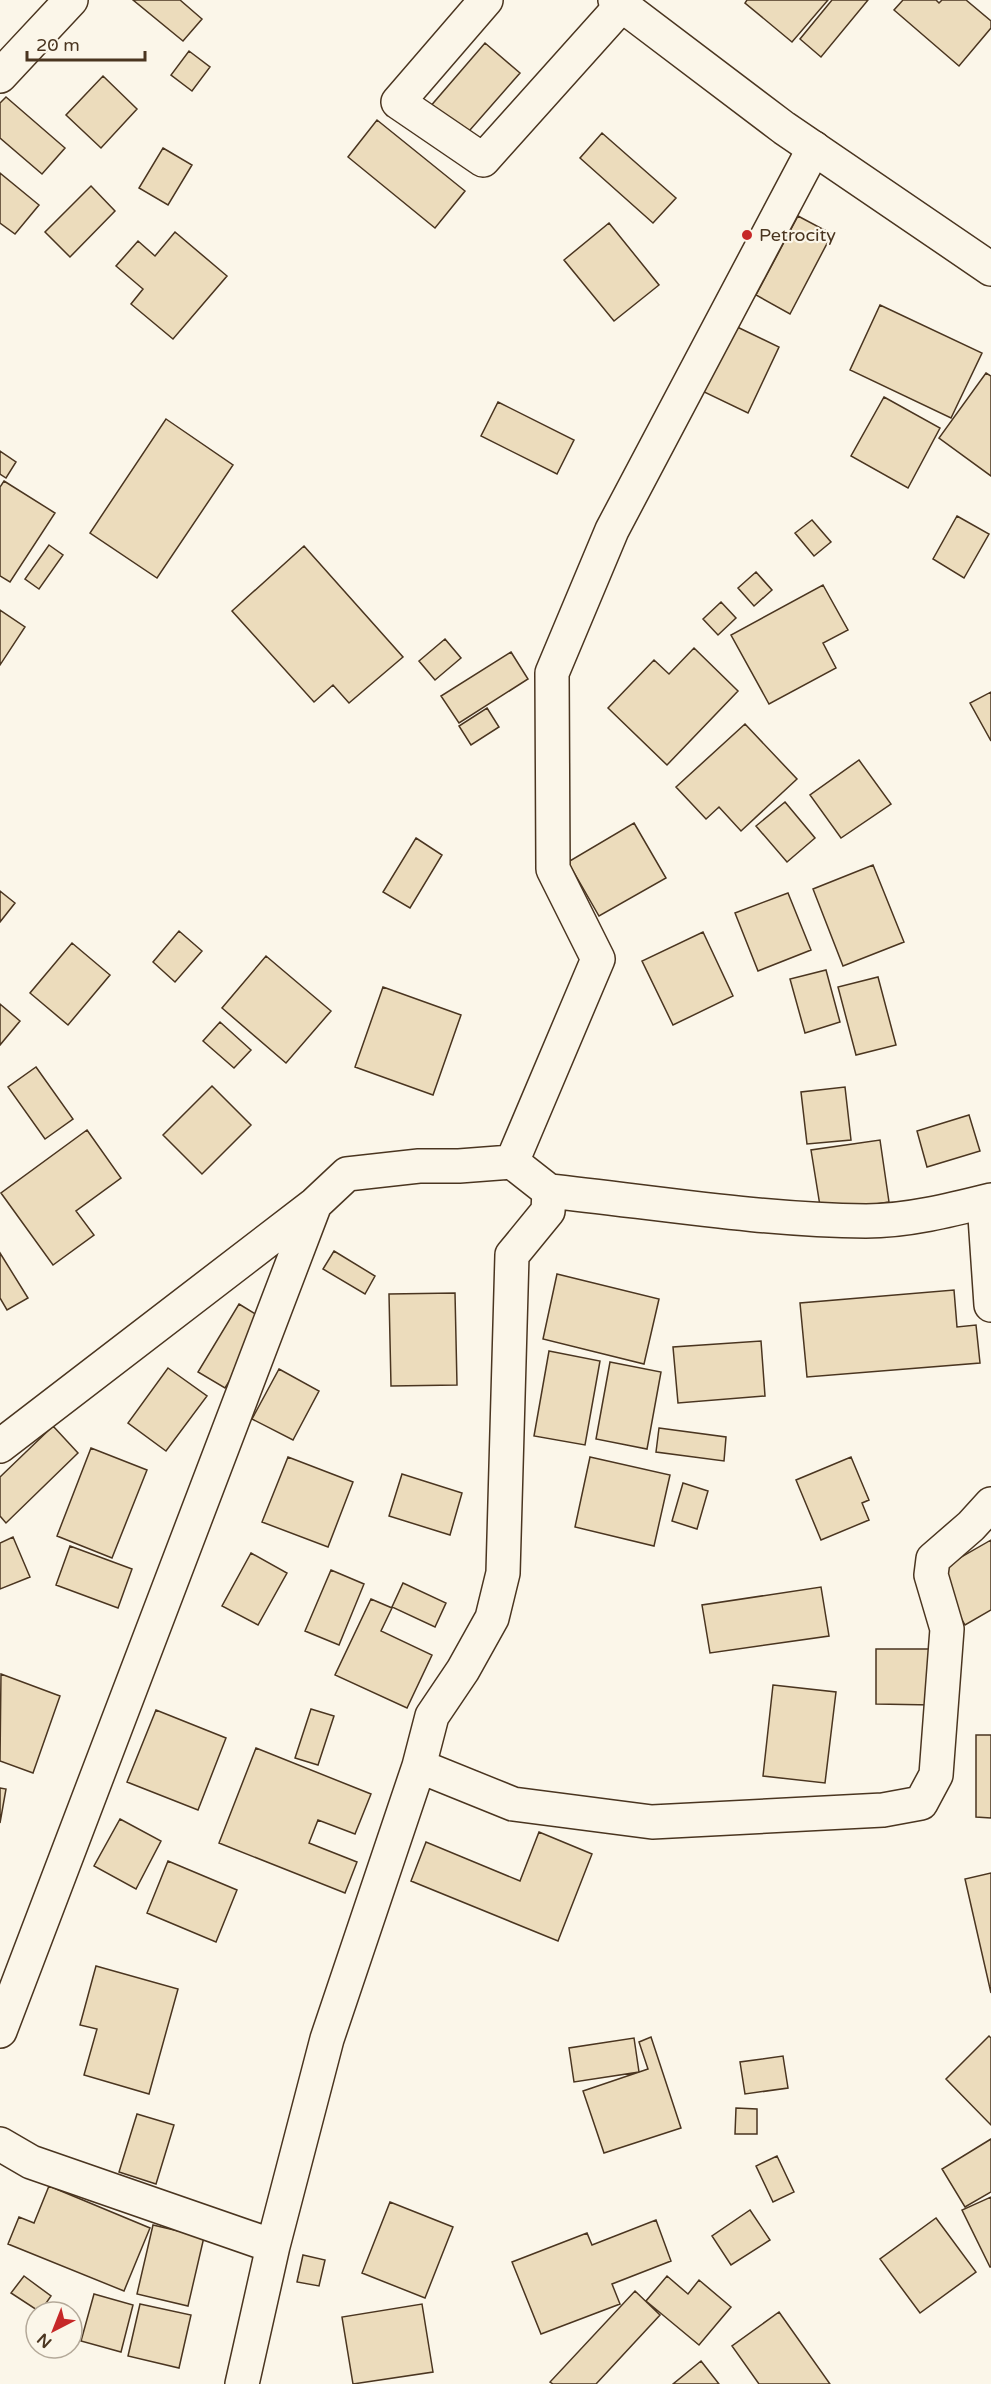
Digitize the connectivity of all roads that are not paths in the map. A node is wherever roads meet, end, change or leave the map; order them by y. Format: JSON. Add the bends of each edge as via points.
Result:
{"nodes":[{"id":1,"x":71,"y":0,"type":"edge"},
{"id":2,"x":486,"y":0,"type":"edge"},
{"id":3,"x":619,"y":2,"type":"edge"},
{"id":4,"x":0,"y":76,"type":"edge"},
{"id":5,"x":814,"y":148,"type":"junction"},
{"id":6,"x":991,"y":269,"type":"edge"},
{"id":7,"x":512,"y":1161,"type":"junction"},
{"id":8,"x":549,"y":1191,"type":"junction"},
{"id":9,"x":987,"y":1201,"type":"edge"},
{"id":10,"x":315,"y":1204,"type":"junction"},
{"id":11,"x":991,"y":1305,"type":"edge"},
{"id":12,"x":0,"y":1446,"type":"edge"},
{"id":13,"x":991,"y":1504,"type":"edge"},
{"id":14,"x":419,"y":1766,"type":"junction"},
{"id":15,"x":0,"y":2031,"type":"edge"},
{"id":16,"x":0,"y":2144,"type":"edge"},
{"id":17,"x":273,"y":2246,"type":"junction"},
{"id":18,"x":243,"y":2384,"type":"edge"}],
"edges":[{"from":1,"to":4,"type":"street"},
{"from":2,"to":3,"type":"street","via":[[398,102],[483,160]]},
{"from":3,"to":5,"type":"street"},
{"from":5,"to":6,"type":"street"},
{"from":5,"to":7,"type":"street","via":[[612,530],[552,673],[554,868],[598,959]]},
{"from":7,"to":8,"type":"street"},
{"from":7,"to":10,"type":"street","via":[[347,1174]]},
{"from":8,"to":9,"type":"street","via":[[774,1216],[867,1221],[949,1211]]},
{"from":8,"to":14,"type":"street","via":[[548,1211],[512,1255],[503,1573],[492,1618],[432,1716]]},
{"from":9,"to":11,"type":"street"},
{"from":10,"to":12,"type":"street"},
{"from":10,"to":15,"type":"street"},
{"from":13,"to":14,"type":"street","via":[[933,1560],[931,1575],[947,1629],[936,1775],[921,1803],[883,1810],[652,1822],[513,1804]]},
{"from":14,"to":17,"type":"street","via":[[327,2039]]},
{"from":16,"to":17,"type":"street","via":[[31,2162]]},
{"from":17,"to":18,"type":"street"}]}
